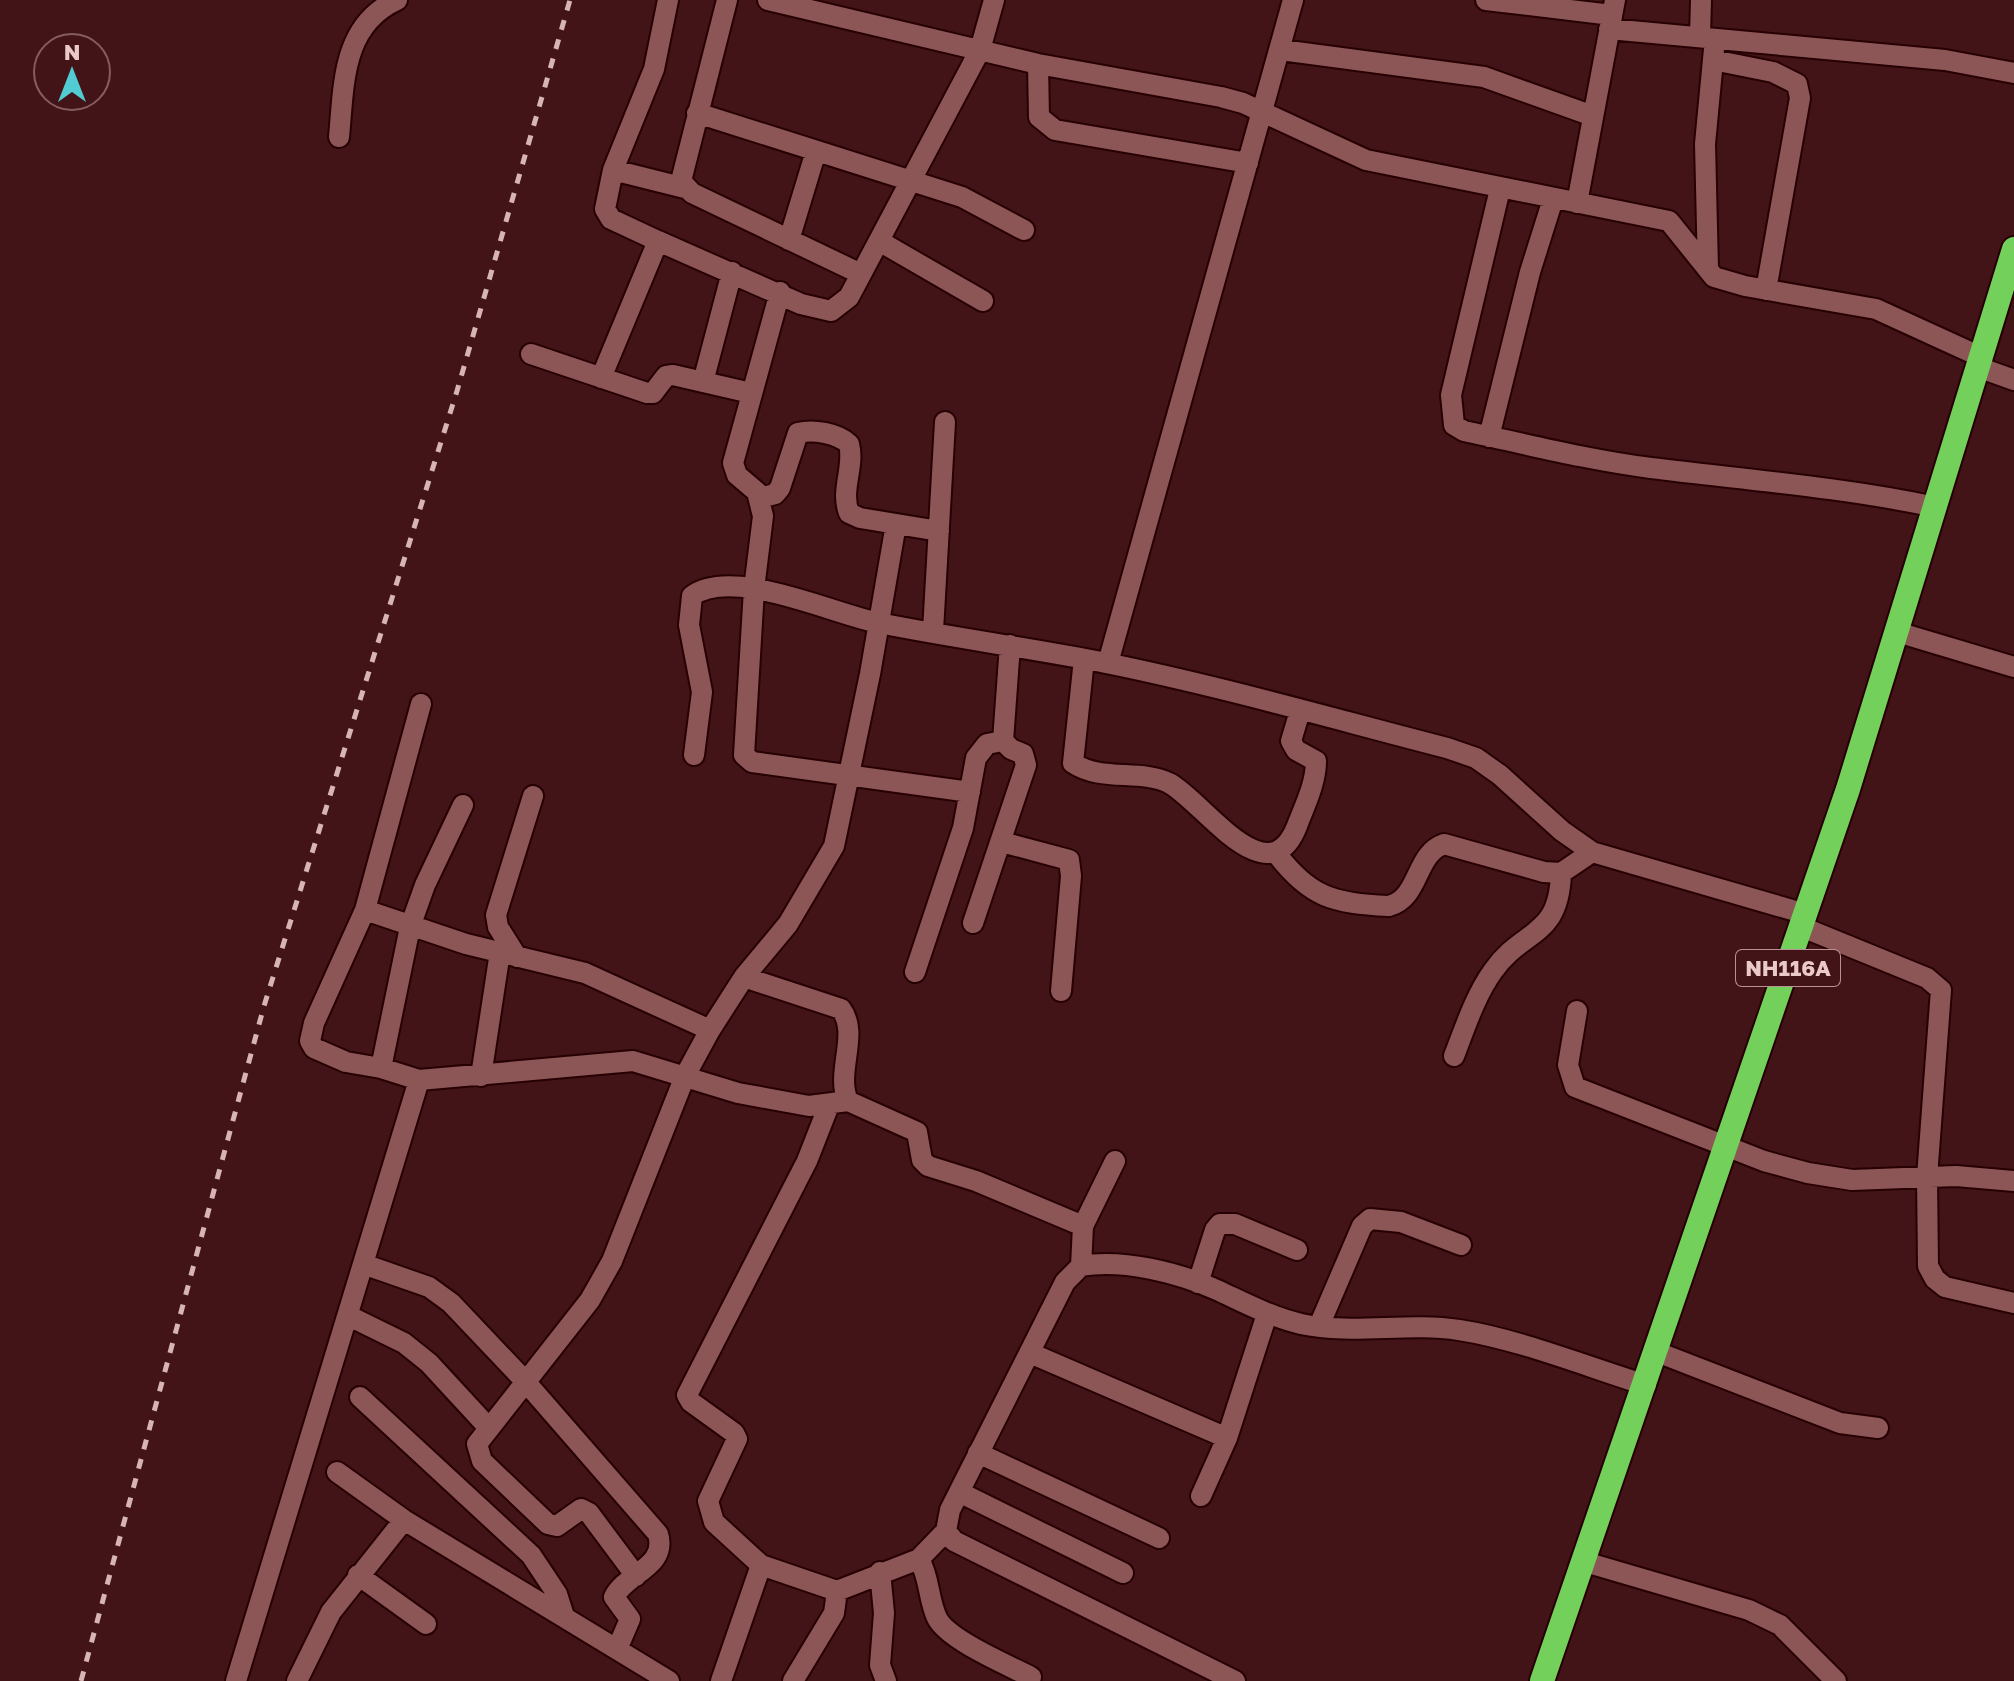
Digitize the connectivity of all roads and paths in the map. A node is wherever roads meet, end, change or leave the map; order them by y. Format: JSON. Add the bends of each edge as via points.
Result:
{"nodes":[{"id":1,"x":397,"y":0,"type":"edge"},
{"id":2,"x":668,"y":0,"type":"edge"},
{"id":3,"x":727,"y":0,"type":"edge"},
{"id":4,"x":768,"y":0,"type":"edge"},
{"id":5,"x":994,"y":0,"type":"edge"},
{"id":6,"x":1293,"y":0,"type":"edge"},
{"id":7,"x":1486,"y":0,"type":"edge"},
{"id":8,"x":1701,"y":0,"type":"edge"},
{"id":9,"x":1553,"y":4,"type":"edge"},
{"id":10,"x":1612,"y":15,"type":"edge"},
{"id":11,"x":1709,"y":45,"type":"junction"},
{"id":12,"x":980,"y":50,"type":"junction"},
{"id":13,"x":1281,"y":50,"type":"junction"},
{"id":14,"x":1038,"y":64,"type":"junction"},
{"id":15,"x":2014,"y":73,"type":"edge"},
{"id":16,"x":1262,"y":112,"type":"junction"},
{"id":17,"x":697,"y":113,"type":"junction"},
{"id":18,"x":1593,"y":116,"type":"junction"},
{"id":19,"x":339,"y":137,"type":"dead end"},
{"id":20,"x":816,"y":151,"type":"junction"},
{"id":21,"x":1248,"y":163,"type":"junction"},
{"id":22,"x":613,"y":170,"type":"junction"},
{"id":23,"x":910,"y":183,"type":"junction"},
{"id":24,"x":685,"y":188,"type":"junction"},
{"id":25,"x":1500,"y":189,"type":"junction"},
{"id":26,"x":1553,"y":199,"type":"junction"},
{"id":27,"x":1577,"y":203,"type":"junction"},
{"id":28,"x":1024,"y":230,"type":"dead end"},
{"id":29,"x":789,"y":240,"type":"junction"},
{"id":30,"x":658,"y":241,"type":"junction"},
{"id":31,"x":879,"y":241,"type":"junction"},
{"id":32,"x":2014,"y":249,"type":"edge"},
{"id":33,"x":1708,"y":269,"type":"junction"},
{"id":34,"x":732,"y":272,"type":"junction"},
{"id":35,"x":861,"y":274,"type":"junction"},
{"id":36,"x":1766,"y":290,"type":"junction"},
{"id":37,"x":780,"y":292,"type":"junction"},
{"id":38,"x":983,"y":301,"type":"dead end"},
{"id":39,"x":531,"y":354,"type":"dead end"},
{"id":40,"x":1980,"y":362,"type":"junction"},
{"id":41,"x":601,"y":378,"type":"junction"},
{"id":42,"x":2014,"y":380,"type":"edge"},
{"id":43,"x":703,"y":382,"type":"junction"},
{"id":44,"x":751,"y":393,"type":"junction"},
{"id":45,"x":945,"y":422,"type":"dead end"},
{"id":46,"x":1489,"y":437,"type":"junction"},
{"id":47,"x":760,"y":498,"type":"junction"},
{"id":48,"x":1936,"y":507,"type":"junction"},
{"id":49,"x":896,"y":524,"type":"junction"},
{"id":50,"x":939,"y":531,"type":"junction"},
{"id":51,"x":754,"y":589,"type":"junction"},
{"id":52,"x":878,"y":623,"type":"junction"},
{"id":53,"x":933,"y":631,"type":"junction"},
{"id":54,"x":1897,"y":632,"type":"junction"},
{"id":55,"x":1010,"y":645,"type":"junction"},
{"id":56,"x":1084,"y":659,"type":"junction"},
{"id":57,"x":1108,"y":663,"type":"junction"},
{"id":58,"x":2014,"y":667,"type":"edge"},
{"id":59,"x":421,"y":704,"type":"dead end"},
{"id":60,"x":1300,"y":711,"type":"junction"},
{"id":61,"x":1003,"y":741,"type":"junction"},
{"id":62,"x":694,"y":755,"type":"dead end"},
{"id":63,"x":849,"y":775,"type":"junction"},
{"id":64,"x":970,"y":792,"type":"junction"},
{"id":65,"x":533,"y":796,"type":"dead end"},
{"id":66,"x":463,"y":805,"type":"dead end"},
{"id":67,"x":1002,"y":842,"type":"junction"},
{"id":68,"x":1592,"y":852,"type":"junction"},
{"id":69,"x":1276,"y":853,"type":"junction"},
{"id":70,"x":1561,"y":873,"type":"junction"},
{"id":71,"x":365,"y":910,"type":"junction"},
{"id":72,"x":1804,"y":920,"type":"junction"},
{"id":73,"x":973,"y":923,"type":"dead end"},
{"id":74,"x":410,"y":927,"type":"junction"},
{"id":75,"x":509,"y":954,"type":"junction"},
{"id":76,"x":915,"y":972,"type":"dead end"},
{"id":77,"x":744,"y":977,"type":"junction"},
{"id":78,"x":1061,"y":991,"type":"dead end"},
{"id":79,"x":1577,"y":1011,"type":"dead end"},
{"id":80,"x":710,"y":1030,"type":"junction"},
{"id":81,"x":1454,"y":1056,"type":"dead end"},
{"id":82,"x":381,"y":1068,"type":"junction"},
{"id":83,"x":481,"y":1076,"type":"junction"},
{"id":84,"x":685,"y":1076,"type":"junction"},
{"id":85,"x":419,"y":1080,"type":"junction"},
{"id":86,"x":839,"y":1103,"type":"junction"},
{"id":87,"x":1727,"y":1146,"type":"junction"},
{"id":88,"x":1115,"y":1161,"type":"dead end"},
{"id":89,"x":1927,"y":1177,"type":"junction"},
{"id":90,"x":2014,"y":1181,"type":"edge"},
{"id":91,"x":1083,"y":1226,"type":"junction"},
{"id":92,"x":1461,"y":1245,"type":"dead end"},
{"id":93,"x":1297,"y":1250,"type":"dead end"},
{"id":94,"x":366,"y":1265,"type":"junction"},
{"id":95,"x":1081,"y":1266,"type":"junction"},
{"id":96,"x":1198,"y":1283,"type":"junction"},
{"id":97,"x":2014,"y":1303,"type":"edge"},
{"id":98,"x":1267,"y":1314,"type":"junction"},
{"id":99,"x":349,"y":1316,"type":"junction"},
{"id":100,"x":1319,"y":1326,"type":"junction"},
{"id":101,"x":1657,"y":1352,"type":"junction"},
{"id":102,"x":1030,"y":1353,"type":"junction"},
{"id":103,"x":524,"y":1380,"type":"junction"},
{"id":104,"x":1646,"y":1385,"type":"junction"},
{"id":105,"x":360,"y":1397,"type":"dead end"},
{"id":106,"x":488,"y":1427,"type":"junction"},
{"id":107,"x":1878,"y":1428,"type":"dead end"},
{"id":108,"x":1227,"y":1438,"type":"junction"},
{"id":109,"x":978,"y":1453,"type":"junction"},
{"id":110,"x":337,"y":1472,"type":"dead end"},
{"id":111,"x":959,"y":1492,"type":"junction"},
{"id":112,"x":1201,"y":1496,"type":"dead end"},
{"id":113,"x":404,"y":1520,"type":"junction"},
{"id":114,"x":946,"y":1531,"type":"junction"},
{"id":115,"x":1159,"y":1538,"type":"dead end"},
{"id":116,"x":919,"y":1559,"type":"junction"},
{"id":117,"x":1585,"y":1562,"type":"junction"},
{"id":118,"x":761,"y":1565,"type":"junction"},
{"id":119,"x":880,"y":1572,"type":"junction"},
{"id":120,"x":1123,"y":1573,"type":"dead end"},
{"id":121,"x":358,"y":1575,"type":"junction"},
{"id":122,"x":636,"y":1576,"type":"junction"},
{"id":123,"x":837,"y":1591,"type":"junction"},
{"id":124,"x":564,"y":1616,"type":"junction"},
{"id":125,"x":426,"y":1624,"type":"dead end"},
{"id":126,"x":618,"y":1647,"type":"junction"},
{"id":127,"x":1031,"y":1677,"type":"dead end"},
{"id":128,"x":236,"y":1681,"type":"edge"},
{"id":129,"x":297,"y":1681,"type":"edge"},
{"id":130,"x":669,"y":1681,"type":"edge"},
{"id":131,"x":721,"y":1681,"type":"edge"},
{"id":132,"x":793,"y":1681,"type":"edge"},
{"id":133,"x":886,"y":1681,"type":"edge"},
{"id":134,"x":1235,"y":1681,"type":"edge"},
{"id":135,"x":1542,"y":1681,"type":"edge"},
{"id":136,"x":1836,"y":1681,"type":"edge"}],
"edges":[{"from":1,"to":19,"type":"street","via":[[369,16],[359,30],[345,81]]},
{"from":2,"to":22,"type":"street","via":[[654,69]]},
{"from":3,"to":17,"type":"street"},
{"from":4,"to":12,"type":"street"},
{"from":5,"to":12,"type":"street"},
{"from":6,"to":13,"type":"street"},
{"from":7,"to":9,"type":"street"},
{"from":8,"to":11,"type":"street"},
{"from":9,"to":10,"type":"street"},
{"from":10,"to":11,"type":"street"},
{"from":10,"to":18,"type":"street"},
{"from":11,"to":15,"type":"street","via":[[1945,60]]},
{"from":11,"to":33,"type":"street"},
{"from":11,"to":36,"type":"street","via":[[1797,84],[1800,98]]},
{"from":12,"to":14,"type":"street"},
{"from":12,"to":23,"type":"street"},
{"from":13,"to":16,"type":"street"},
{"from":13,"to":18,"type":"street","via":[[1484,77]]},
{"from":14,"to":16,"type":"street","via":[[1221,97]]},
{"from":14,"to":21,"type":"street","via":[[1039,117],[1055,130]]},
{"from":16,"to":21,"type":"street"},
{"from":16,"to":25,"type":"street","via":[[1366,160]]},
{"from":17,"to":20,"type":"street"},
{"from":17,"to":24,"type":"street","via":[[681,172]]},
{"from":18,"to":27,"type":"street"},
{"from":20,"to":23,"type":"street"},
{"from":20,"to":29,"type":"street"},
{"from":21,"to":57,"type":"street"},
{"from":22,"to":24,"type":"street"},
{"from":22,"to":30,"type":"street","via":[[604,200],[608,215]]},
{"from":23,"to":28,"type":"street","via":[[962,197]]},
{"from":23,"to":31,"type":"street"},
{"from":24,"to":29,"type":"street"},
{"from":25,"to":26,"type":"street"},
{"from":25,"to":46,"type":"street","via":[[1450,413],[1454,425]]},
{"from":26,"to":27,"type":"street"},
{"from":26,"to":46,"type":"street"},
{"from":27,"to":33,"type":"street","via":[[1669,221]]},
{"from":29,"to":35,"type":"street"},
{"from":30,"to":34,"type":"street"},
{"from":30,"to":41,"type":"street"},
{"from":31,"to":35,"type":"street"},
{"from":31,"to":38,"type":"street"},
{"from":32,"to":40,"type":"highway","number":"NH116A"},
{"from":33,"to":36,"type":"street","via":[[1725,282]]},
{"from":34,"to":37,"type":"street"},
{"from":34,"to":43,"type":"street"},
{"from":35,"to":37,"type":"street","via":[[849,297],[831,311]]},
{"from":36,"to":40,"type":"street","via":[[1876,309]]},
{"from":37,"to":44,"type":"street"},
{"from":39,"to":41,"type":"street"},
{"from":40,"to":42,"type":"street"},
{"from":40,"to":48,"type":"highway","number":"NH116A"},
{"from":41,"to":43,"type":"street","via":[[647,393],[653,393],[666,376]]},
{"from":43,"to":44,"type":"street"},
{"from":44,"to":47,"type":"street","via":[[733,463],[737,475]]},
{"from":45,"to":50,"type":"street"},
{"from":46,"to":48,"type":"street","via":[[1649,467],[1791,481]]},
{"from":47,"to":49,"type":"street","via":[[780,488],[798,433],[836,436],[852,453],[846,491],[849,513]]},
{"from":47,"to":51,"type":"street","via":[[763,516]]},
{"from":48,"to":54,"type":"highway","number":"NH116A"},
{"from":49,"to":50,"type":"street"},
{"from":49,"to":52,"type":"street"},
{"from":50,"to":53,"type":"street"},
{"from":51,"to":52,"type":"street"},
{"from":51,"to":62,"type":"street","via":[[702,588],[692,596],[689,625],[702,692]]},
{"from":51,"to":63,"type":"street","via":[[744,755],[752,762]]},
{"from":52,"to":53,"type":"street"},
{"from":52,"to":63,"type":"street"},
{"from":53,"to":55,"type":"street"},
{"from":54,"to":58,"type":"street"},
{"from":54,"to":72,"type":"highway","number":"NH116A"},
{"from":55,"to":56,"type":"street"},
{"from":55,"to":61,"type":"street"},
{"from":56,"to":57,"type":"street"},
{"from":56,"to":69,"type":"street","via":[[1073,763],[1092,772],[1169,783],[1236,839]]},
{"from":57,"to":60,"type":"street"},
{"from":59,"to":71,"type":"street"},
{"from":60,"to":68,"type":"street","via":[[1476,758]]},
{"from":60,"to":69,"type":"street","via":[[1292,746],[1312,757],[1316,766],[1294,835]]},
{"from":61,"to":64,"type":"street","via":[[980,749]]},
{"from":61,"to":67,"type":"street","via":[[1023,754],[1026,765]]},
{"from":63,"to":64,"type":"street"},
{"from":63,"to":77,"type":"street","via":[[834,846],[788,924]]},
{"from":64,"to":76,"type":"street","via":[[953,862]]},
{"from":65,"to":75,"type":"street","via":[[496,915]]},
{"from":66,"to":74,"type":"street"},
{"from":67,"to":73,"type":"street"},
{"from":67,"to":78,"type":"street","via":[[1069,860]]},
{"from":68,"to":70,"type":"street"},
{"from":68,"to":72,"type":"street"},
{"from":69,"to":70,"type":"street","via":[[1297,882],[1312,892],[1377,905],[1400,903],[1429,853],[1444,844]]},
{"from":70,"to":81,"type":"street","via":[[1554,913],[1543,929],[1494,969]]},
{"from":71,"to":74,"type":"street"},
{"from":71,"to":82,"type":"street","via":[[310,1041],[323,1054]]},
{"from":72,"to":87,"type":"highway","number":"NH116A"},
{"from":72,"to":89,"type":"street","via":[[1927,978],[1941,990]]},
{"from":74,"to":75,"type":"street"},
{"from":74,"to":82,"type":"street"},
{"from":75,"to":80,"type":"street","via":[[615,983]]},
{"from":75,"to":83,"type":"street"},
{"from":77,"to":80,"type":"street"},
{"from":77,"to":86,"type":"street","via":[[841,1009],[848,1024]]},
{"from":79,"to":87,"type":"street","via":[[1568,1065],[1575,1087]]},
{"from":80,"to":84,"type":"street"},
{"from":82,"to":85,"type":"street"},
{"from":83,"to":84,"type":"street","via":[[612,1060]]},
{"from":83,"to":85,"type":"street"},
{"from":84,"to":86,"type":"street","via":[[738,1093],[809,1106]]},
{"from":84,"to":103,"type":"street","via":[[612,1261],[562,1338]]},
{"from":85,"to":94,"type":"street"},
{"from":86,"to":91,"type":"street","via":[[917,1132],[928,1166]]},
{"from":86,"to":118,"type":"street","via":[[687,1395],[737,1439],[712,1490],[709,1511],[739,1549]]},
{"from":87,"to":89,"type":"street","via":[[1808,1173],[1852,1180]]},
{"from":87,"to":101,"type":"highway","number":"NH116A"},
{"from":88,"to":91,"type":"street"},
{"from":89,"to":90,"type":"street"},
{"from":89,"to":97,"type":"street","via":[[1928,1266],[1935,1279],[1945,1287]]},
{"from":91,"to":95,"type":"street"},
{"from":92,"to":100,"type":"street","via":[[1401,1222],[1370,1219],[1362,1226]]},
{"from":93,"to":96,"type":"street","via":[[1235,1224],[1220,1224]]},
{"from":94,"to":99,"type":"street"},
{"from":94,"to":103,"type":"street","via":[[429,1287],[451,1303]]},
{"from":95,"to":96,"type":"street","via":[[1103,1263]]},
{"from":95,"to":102,"type":"street","via":[[1065,1282]]},
{"from":96,"to":98,"type":"street"},
{"from":98,"to":100,"type":"street"},
{"from":98,"to":108,"type":"street"},
{"from":99,"to":106,"type":"street","via":[[404,1343]]},
{"from":99,"to":128,"type":"street"},
{"from":100,"to":104,"type":"street","via":[[1463,1331]]},
{"from":101,"to":104,"type":"highway","number":"NH116A"},
{"from":101,"to":107,"type":"street","via":[[1822,1415]]},
{"from":102,"to":108,"type":"street"},
{"from":102,"to":109,"type":"street"},
{"from":103,"to":106,"type":"street"},
{"from":103,"to":122,"type":"street","via":[[658,1534],[656,1559]]},
{"from":104,"to":117,"type":"highway","number":"NH116A"},
{"from":105,"to":124,"type":"street","via":[[531,1555],[557,1594]]},
{"from":106,"to":122,"type":"street","via":[[477,1444],[482,1461],[548,1524],[557,1526],[581,1509],[589,1513]]},
{"from":108,"to":112,"type":"street"},
{"from":109,"to":111,"type":"street"},
{"from":109,"to":115,"type":"street"},
{"from":110,"to":113,"type":"street"},
{"from":111,"to":114,"type":"street"},
{"from":111,"to":120,"type":"street"},
{"from":113,"to":121,"type":"street"},
{"from":113,"to":124,"type":"street"},
{"from":114,"to":116,"type":"street"},
{"from":114,"to":134,"type":"street","via":[[954,1541]]},
{"from":116,"to":119,"type":"street"},
{"from":116,"to":127,"type":"street","via":[[939,1622]]},
{"from":117,"to":135,"type":"highway","number":"NH116A"},
{"from":117,"to":136,"type":"street","via":[[1749,1610],[1780,1625]]},
{"from":118,"to":123,"type":"street"},
{"from":118,"to":131,"type":"street"},
{"from":119,"to":123,"type":"street"},
{"from":119,"to":133,"type":"street","via":[[880,1665]]},
{"from":121,"to":125,"type":"street"},
{"from":121,"to":129,"type":"street","via":[[331,1612]]},
{"from":122,"to":126,"type":"street","via":[[614,1597],[630,1619]]},
{"from":123,"to":132,"type":"street","via":[[834,1613]]},
{"from":124,"to":126,"type":"street"},
{"from":126,"to":130,"type":"street"}]}
